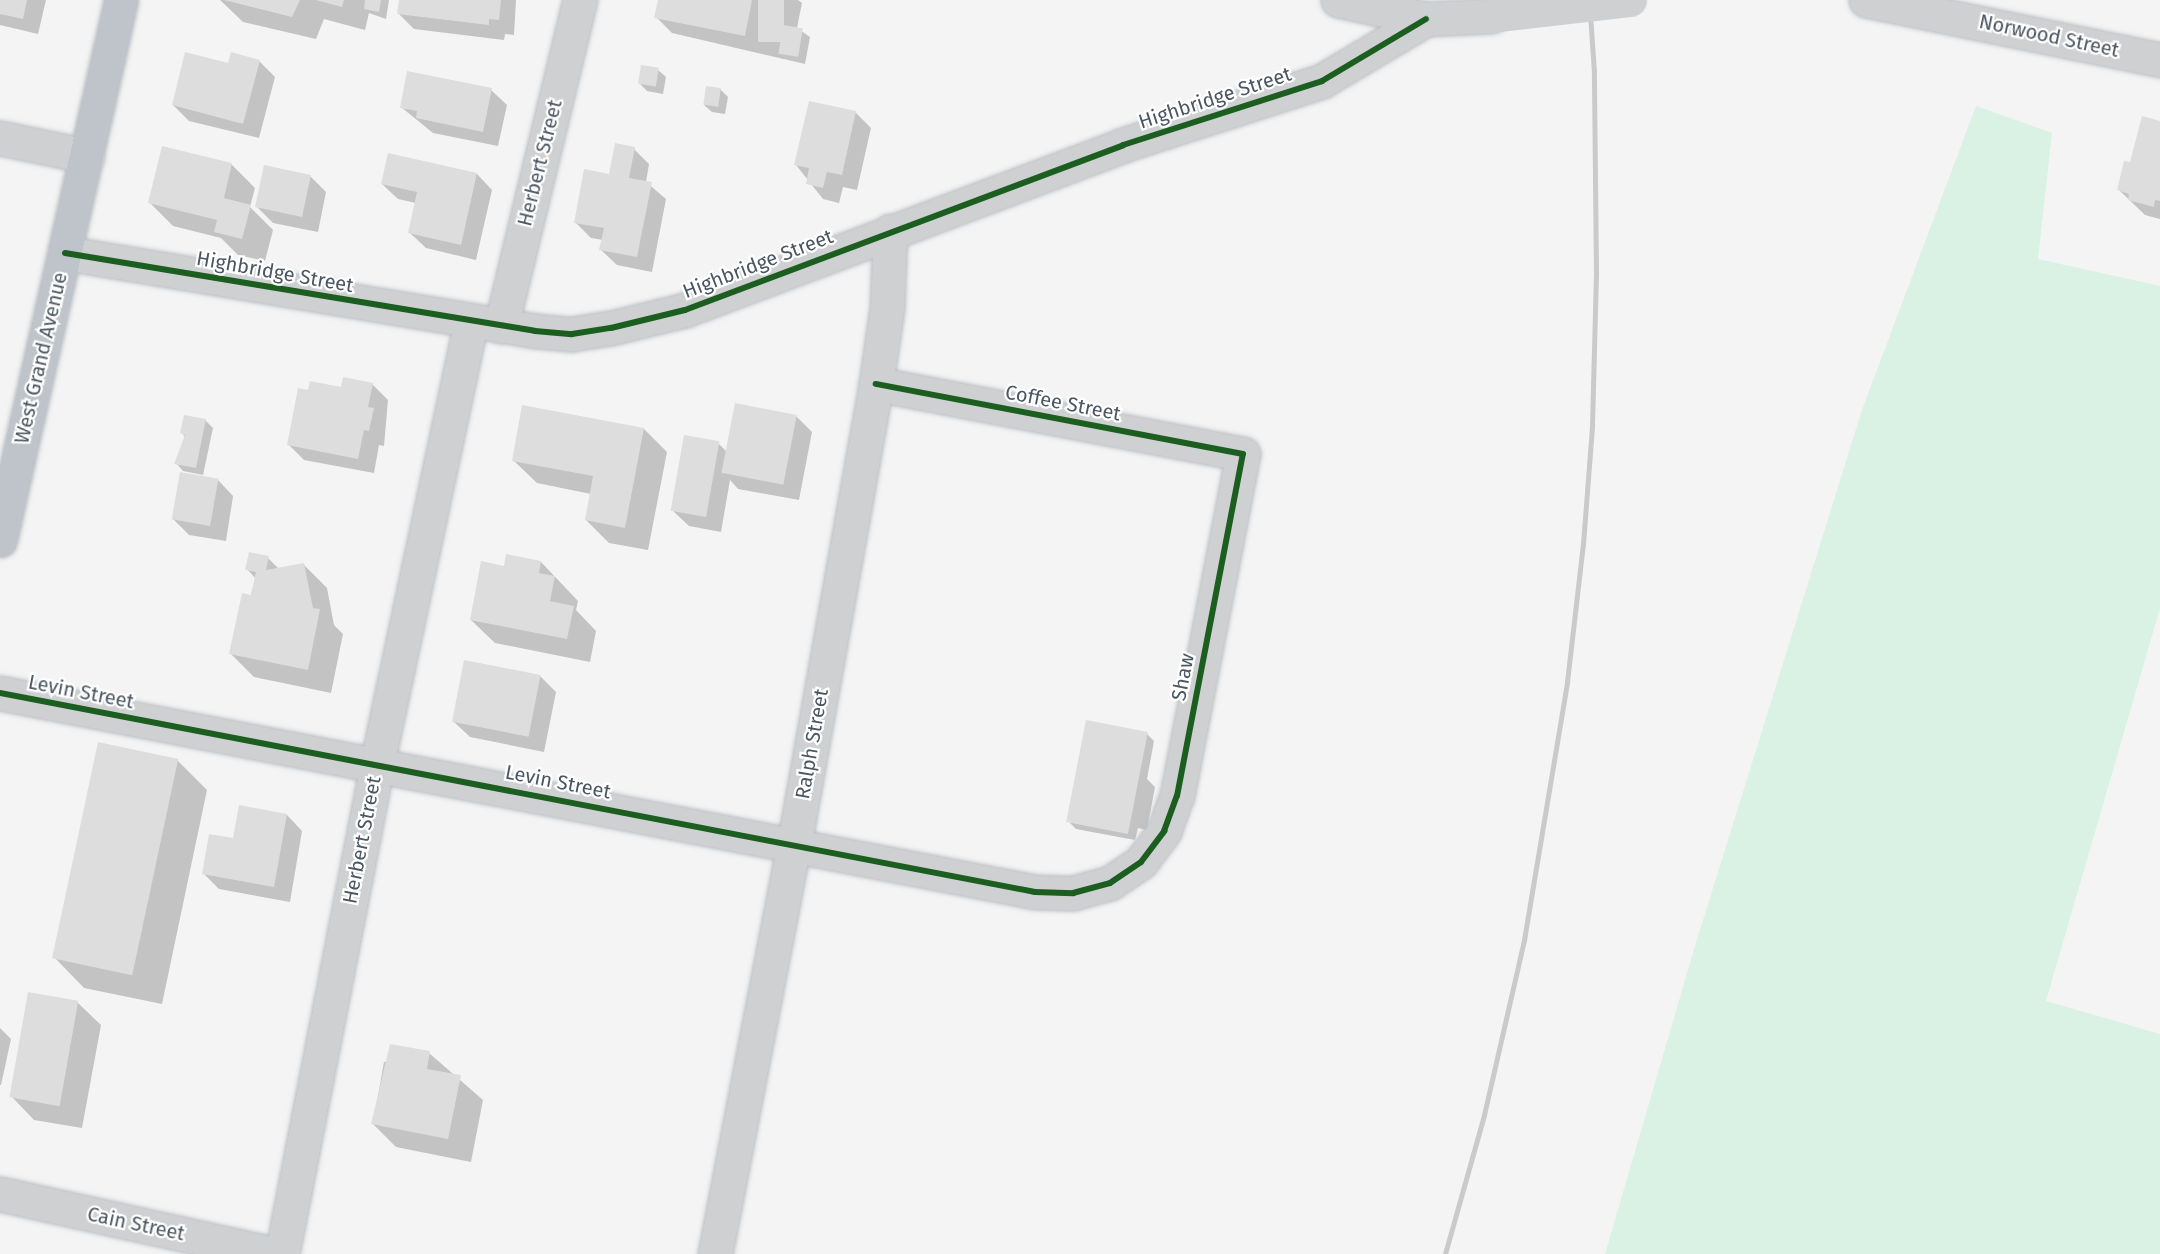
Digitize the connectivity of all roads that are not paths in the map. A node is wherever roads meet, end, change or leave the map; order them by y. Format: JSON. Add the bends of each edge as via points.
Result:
{"nodes":[{"id":1,"x":121,"y":0,"type":"edge"},
{"id":2,"x":580,"y":0,"type":"edge"},
{"id":3,"x":1338,"y":0,"type":"edge"},
{"id":4,"x":1630,"y":0,"type":"edge"},
{"id":5,"x":1866,"y":0,"type":"edge"},
{"id":6,"x":1426,"y":19,"type":"junction"},
{"id":7,"x":2160,"y":60,"type":"edge"},
{"id":8,"x":0,"y":138,"type":"edge"},
{"id":9,"x":87,"y":156,"type":"junction"},
{"id":10,"x":890,"y":231,"type":"junction"},
{"id":11,"x":65,"y":253,"type":"junction"},
{"id":12,"x":486,"y":324,"type":"junction"},
{"id":13,"x":876,"y":384,"type":"junction"},
{"id":14,"x":1243,"y":454,"type":"joint"},
{"id":15,"x":1,"y":530,"type":"edge"},
{"id":16,"x":0,"y":693,"type":"edge"},
{"id":17,"x":377,"y":764,"type":"junction"},
{"id":18,"x":794,"y":845,"type":"junction"},
{"id":19,"x":1110,"y":883,"type":"joint"},
{"id":20,"x":0,"y":1194,"type":"edge"},
{"id":21,"x":273,"y":1254,"type":"edge"},
{"id":22,"x":282,"y":1254,"type":"edge"},
{"id":23,"x":715,"y":1254,"type":"edge"}],
"edges":[{"from":1,"to":9,"type":"highway","name":"West Grand Avenue"},
{"from":2,"to":12,"type":"street","name":"Herbert Street"},
{"from":3,"to":6,"type":"street"},
{"from":4,"to":6,"type":"street","bridge":true,"via":[[1491,16]]},
{"from":5,"to":7,"type":"street","name":"Norwood Street"},
{"from":6,"to":10,"type":"street","name":"Highbridge Street","via":[[1322,81],[1124,145]]},
{"from":8,"to":9,"type":"street"},
{"from":9,"to":11,"type":"highway","name":"West Grand Avenue"},
{"from":10,"to":12,"type":"street","name":"Highbridge Street","via":[[684,310],[647,320],[572,334]]},
{"from":10,"to":13,"type":"street","name":"Ralph Street","via":[[888,308]]},
{"from":11,"to":12,"type":"street","name":"Highbridge Street"},
{"from":11,"to":15,"type":"highway","name":"West Grand Avenue"},
{"from":12,"to":17,"type":"street","name":"Herbert Street"},
{"from":13,"to":14,"type":"street","name":"Coffee Street"},
{"from":13,"to":18,"type":"street","name":"Ralph Street"},
{"from":14,"to":19,"type":"street","name":"Shaw","via":[[1177,796],[1164,831],[1147,854]]},
{"from":16,"to":17,"type":"street","name":"Levin Street"},
{"from":17,"to":18,"type":"street","name":"Levin Street"},
{"from":17,"to":22,"type":"street","name":"Herbert Street"},
{"from":18,"to":19,"type":"street","name":"Levin Street","via":[[1035,892],[1073,893]]},
{"from":18,"to":23,"type":"street","name":"Ralph Street"},
{"from":20,"to":21,"type":"street","name":"Cain Street"}]}
